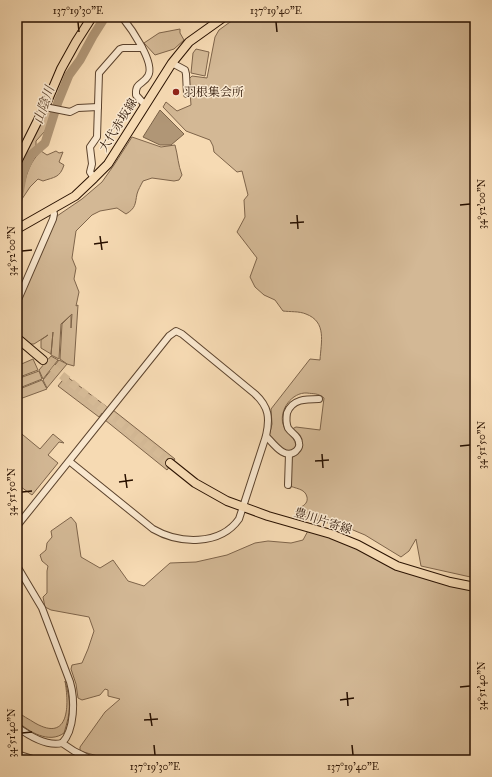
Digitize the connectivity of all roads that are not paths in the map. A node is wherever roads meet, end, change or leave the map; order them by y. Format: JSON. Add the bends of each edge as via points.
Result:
{"nodes":[{"id":1,"x":92,"y":17,"type":"edge"},
{"id":2,"x":122,"y":17,"type":"edge"},
{"id":3,"x":224,"y":17,"type":"edge"},
{"id":4,"x":142,"y":48,"type":"junction"},
{"id":5,"x":172,"y":63,"type":"junction"},
{"id":6,"x":188,"y":94,"type":"dead end"},
{"id":7,"x":145,"y":104,"type":"junction"},
{"id":8,"x":98,"y":107,"type":"junction"},
{"id":9,"x":49,"y":108,"type":"junction"},
{"id":10,"x":17,"y":162,"type":"edge"},
{"id":11,"x":94,"y":178,"type":"junction"},
{"id":12,"x":53,"y":210,"type":"junction"},
{"id":13,"x":17,"y":229,"type":"edge"},
{"id":14,"x":17,"y":302,"type":"edge"},
{"id":15,"x":17,"y":338,"type":"edge"},
{"id":16,"x":43,"y":360,"type":"tunnel mouth"},
{"id":17,"x":319,"y":399,"type":"dead end"},
{"id":18,"x":266,"y":436,"type":"junction"},
{"id":19,"x":289,"y":454,"type":"junction"},
{"id":20,"x":69,"y":461,"type":"junction"},
{"id":21,"x":170,"y":463,"type":"tunnel mouth"},
{"id":22,"x":288,"y":485,"type":"dead end"},
{"id":23,"x":244,"y":507,"type":"junction"},
{"id":24,"x":17,"y":526,"type":"edge"},
{"id":25,"x":17,"y":566,"type":"edge"},
{"id":26,"x":475,"y":587,"type":"edge"},
{"id":27,"x":17,"y":726,"type":"edge"},
{"id":28,"x":62,"y":743,"type":"junction"},
{"id":29,"x":17,"y":754,"type":"edge"},
{"id":30,"x":36,"y":760,"type":"edge"},
{"id":31,"x":92,"y":760,"type":"edge"}],
"edges":[{"from":1,"to":9,"type":"main road","via":[[61,69]]},
{"from":2,"to":4,"type":"street"},
{"from":3,"to":5,"type":"main road","name":"大代赤坂線","via":[[189,42]]},
{"from":4,"to":7,"type":"street","via":[[150,72],[138,85],[136,96]]},
{"from":4,"to":8,"type":"street","via":[[120,49],[100,70]]},
{"from":5,"to":6,"type":"street","via":[[185,70]]},
{"from":5,"to":7,"type":"main road","name":"大代赤坂線"},
{"from":7,"to":11,"type":"main road","name":"大代赤坂線","via":[[108,164]]},
{"from":8,"to":9,"type":"street","via":[[78,108],[70,112]]},
{"from":8,"to":11,"type":"street","via":[[97,137],[90,147],[90,172]]},
{"from":9,"to":10,"type":"main road"},
{"from":11,"to":12,"type":"main road","name":"大代赤坂線","via":[[76,196]]},
{"from":12,"to":13,"type":"main road","name":"大代赤坂線"},
{"from":12,"to":14,"type":"street","via":[[53,219]]},
{"from":15,"to":16,"type":"main road"},
{"from":17,"to":19,"type":"street","via":[[303,399],[290,407],[286,422],[300,443],[295,453]]},
{"from":18,"to":19,"type":"street","via":[[284,454]]},
{"from":18,"to":20,"type":"street","via":[[269,423],[262,401],[182,334],[176,332],[169,336]]},
{"from":18,"to":23,"type":"street"},
{"from":19,"to":22,"type":"street"},
{"from":20,"to":23,"type":"street","via":[[153,529],[176,538],[200,540],[224,532],[235,524]]},
{"from":20,"to":24,"type":"street"},
{"from":21,"to":23,"type":"main road","name":"豊川片寄線","via":[[195,483]]},
{"from":23,"to":26,"type":"main road","name":"豊川片寄線","via":[[331,534],[358,545],[396,566]]},
{"from":25,"to":28,"type":"street","via":[[42,608],[73,692],[73,712],[66,740]]},
{"from":27,"to":28,"type":"street","via":[[39,739],[53,744]]},
{"from":28,"to":31,"type":"street"},
{"from":29,"to":30,"type":"street"}]}
